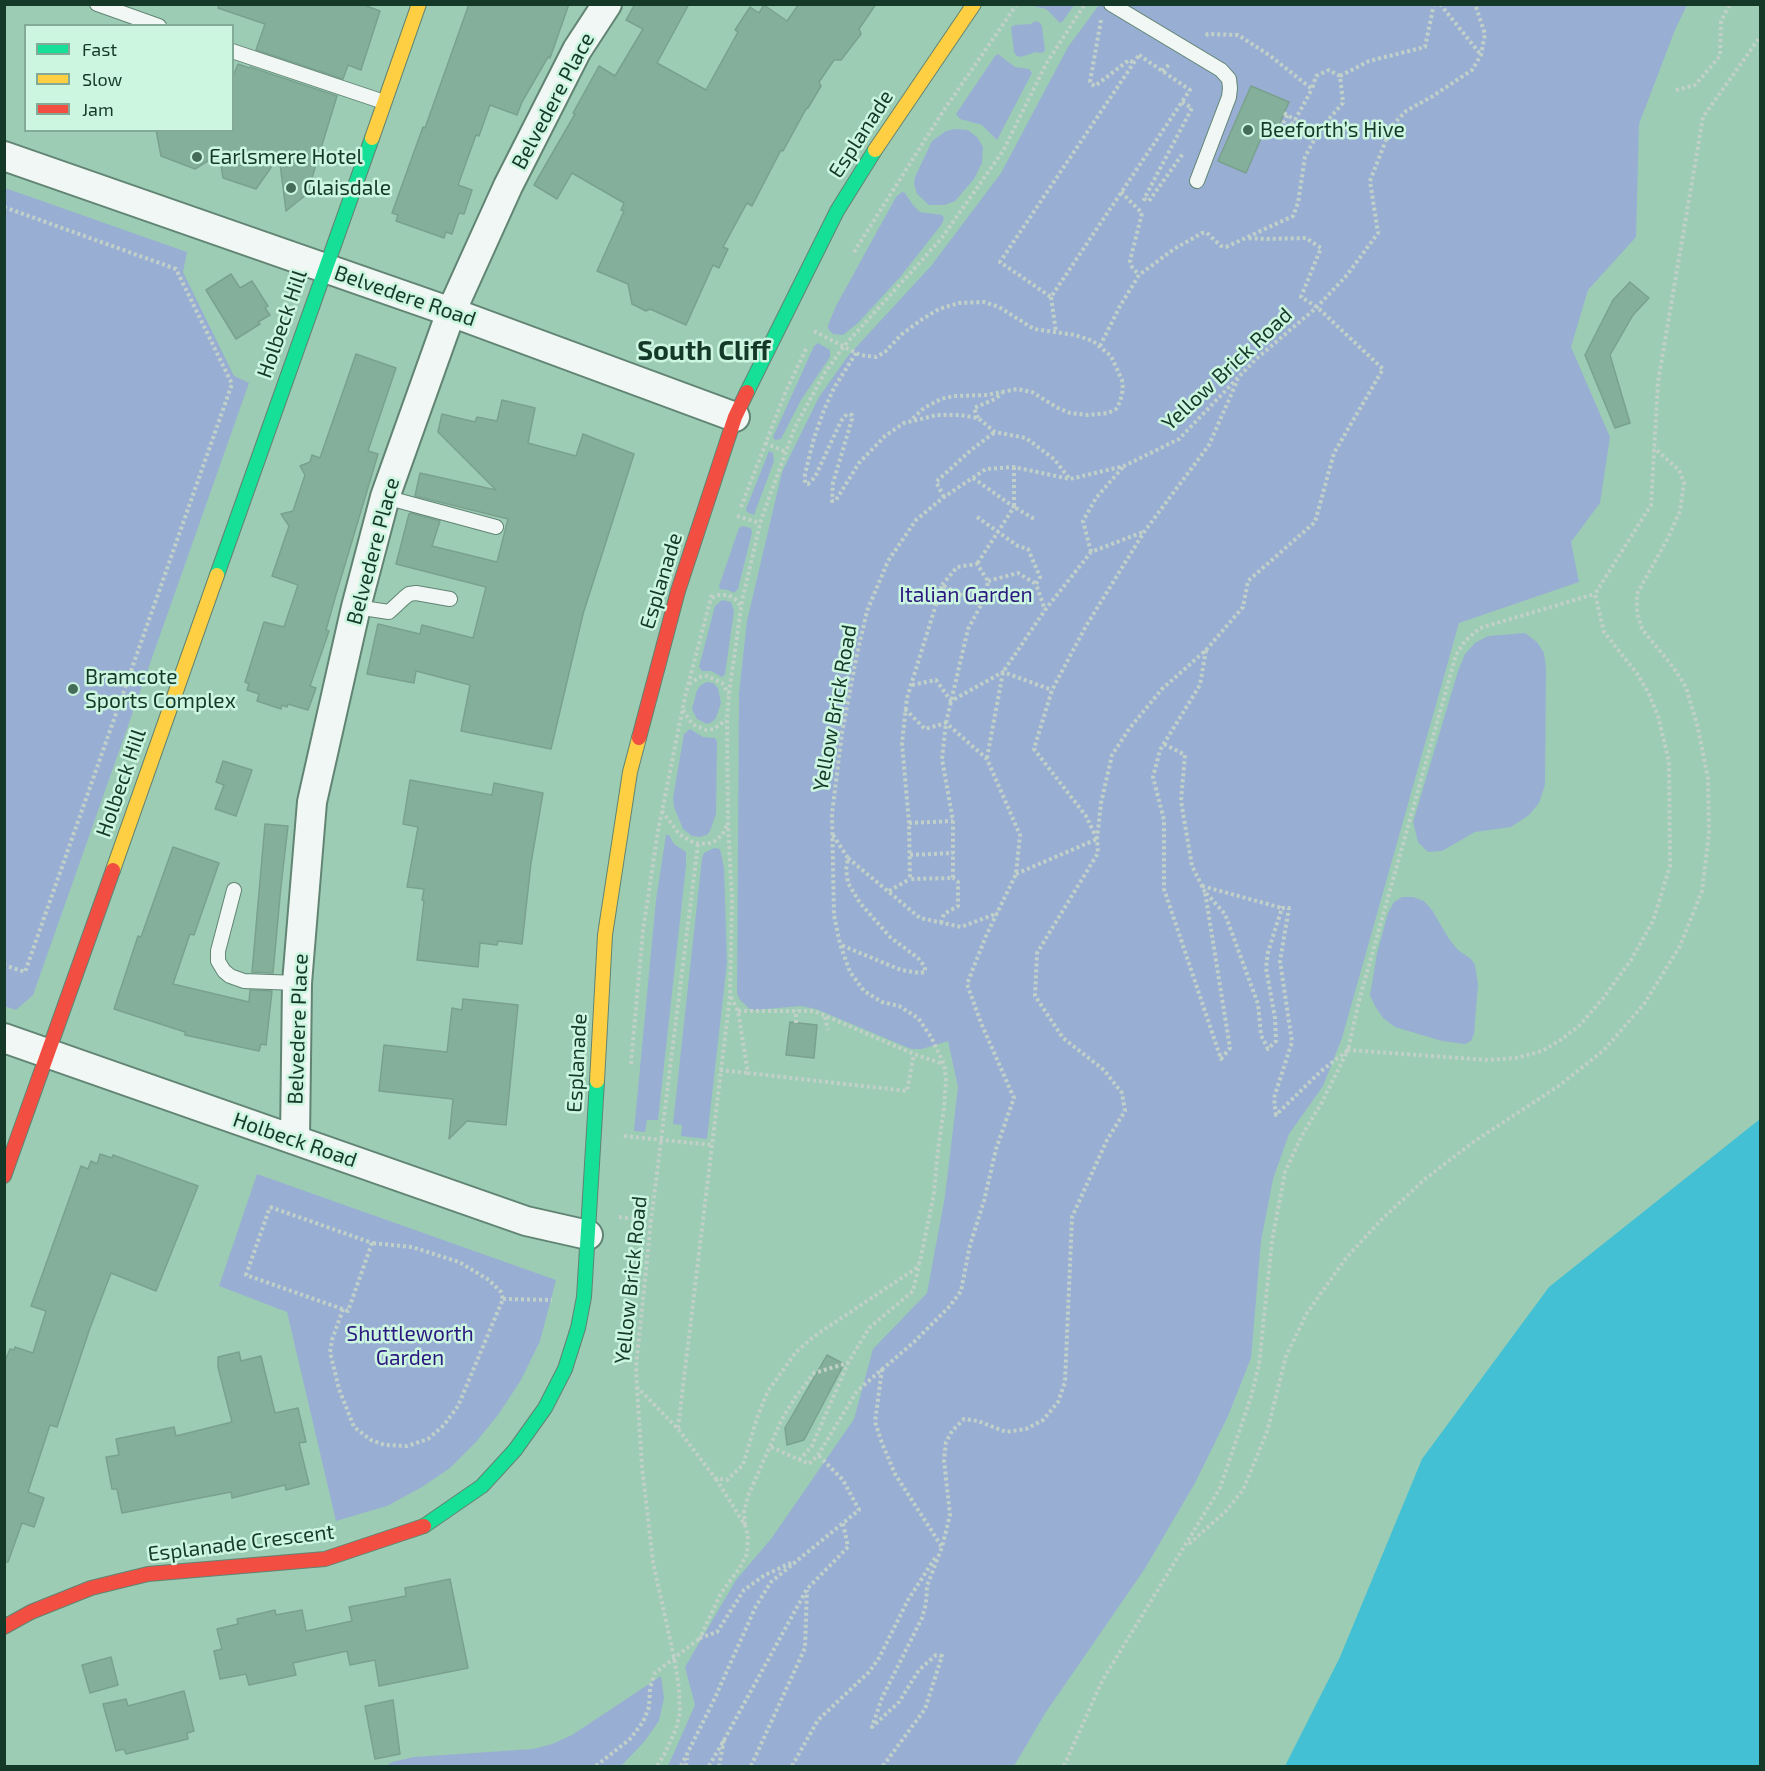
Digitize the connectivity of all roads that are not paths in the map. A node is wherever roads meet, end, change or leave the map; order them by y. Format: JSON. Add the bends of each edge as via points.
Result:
{"nodes":[{"id":1,"x":97,"y":4,"type":"edge"},
{"id":2,"x":419,"y":4,"type":"edge"},
{"id":3,"x":607,"y":4,"type":"edge"},
{"id":4,"x":974,"y":4,"type":"edge"},
{"id":5,"x":1106,"y":10,"type":"edge"},
{"id":6,"x":153,"y":24,"type":"edge"},
{"id":7,"x":234,"y":52,"type":"edge"},
{"id":8,"x":384,"y":102,"type":"junction"},
{"id":9,"x":4,"y":156,"type":"edge"},
{"id":10,"x":1197,"y":181,"type":"dead end"},
{"id":11,"x":324,"y":268,"type":"junction"},
{"id":12,"x":451,"y":312,"type":"junction"},
{"id":13,"x":735,"y":417,"type":"junction"},
{"id":14,"x":385,"y":497,"type":"junction"},
{"id":15,"x":496,"y":527,"type":"dead end"},
{"id":16,"x":450,"y":599,"type":"dead end"},
{"id":17,"x":356,"y":607,"type":"junction"},
{"id":18,"x":234,"y":890,"type":"dead end"},
{"id":19,"x":297,"y":983,"type":"junction"},
{"id":20,"x":4,"y":1038,"type":"edge"},
{"id":21,"x":48,"y":1053,"type":"junction"},
{"id":22,"x":295,"y":1139,"type":"junction"},
{"id":23,"x":4,"y":1176,"type":"edge"},
{"id":24,"x":588,"y":1235,"type":"junction"},
{"id":25,"x":4,"y":1627,"type":"edge"}],
"edges":[{"from":1,"to":6,"type":"lane"},
{"from":2,"to":8,"type":"street","name":"Holbeck Hill"},
{"from":3,"to":12,"type":"street","name":"Belvedere Place","via":[[577,50],[508,186]]},
{"from":4,"to":13,"type":"street","name":"Esplanade","via":[[837,211]]},
{"from":5,"to":10,"type":"lane","via":[[1186,49],[1229,79],[1229,97]]},
{"from":7,"to":8,"type":"lane"},
{"from":8,"to":11,"type":"street","name":"Holbeck Hill"},
{"from":9,"to":11,"type":"street","name":"Belvedere Road"},
{"from":11,"to":12,"type":"street","name":"Belvedere Road"},
{"from":11,"to":21,"type":"street","name":"Holbeck Hill"},
{"from":12,"to":13,"type":"street","name":"Belvedere Road"},
{"from":12,"to":14,"type":"street","name":"Belvedere Place"},
{"from":13,"to":24,"type":"street","name":"Esplanade","via":[[678,591],[630,772],[605,935]]},
{"from":14,"to":15,"type":"lane"},
{"from":14,"to":17,"type":"street","name":"Belvedere Place"},
{"from":16,"to":17,"type":"lane","via":[[416,593],[389,612]]},
{"from":17,"to":19,"type":"street","name":"Belvedere Place","via":[[312,802]]},
{"from":18,"to":19,"type":"lane","via":[[218,951],[224,971],[244,981]]},
{"from":19,"to":22,"type":"street","name":"Belvedere Place"},
{"from":20,"to":21,"type":"street","name":"Holbeck Road"},
{"from":21,"to":22,"type":"street","name":"Holbeck Road"},
{"from":21,"to":23,"type":"street","name":"Holbeck Hill"},
{"from":22,"to":24,"type":"street","name":"Holbeck Road","via":[[526,1221]]},
{"from":24,"to":25,"type":"street","name":"Esplanade Crescent","via":[[578,1328],[565,1369],[544,1408],[515,1450],[482,1486],[428,1524],[325,1559],[148,1574],[91,1588]]}]}
